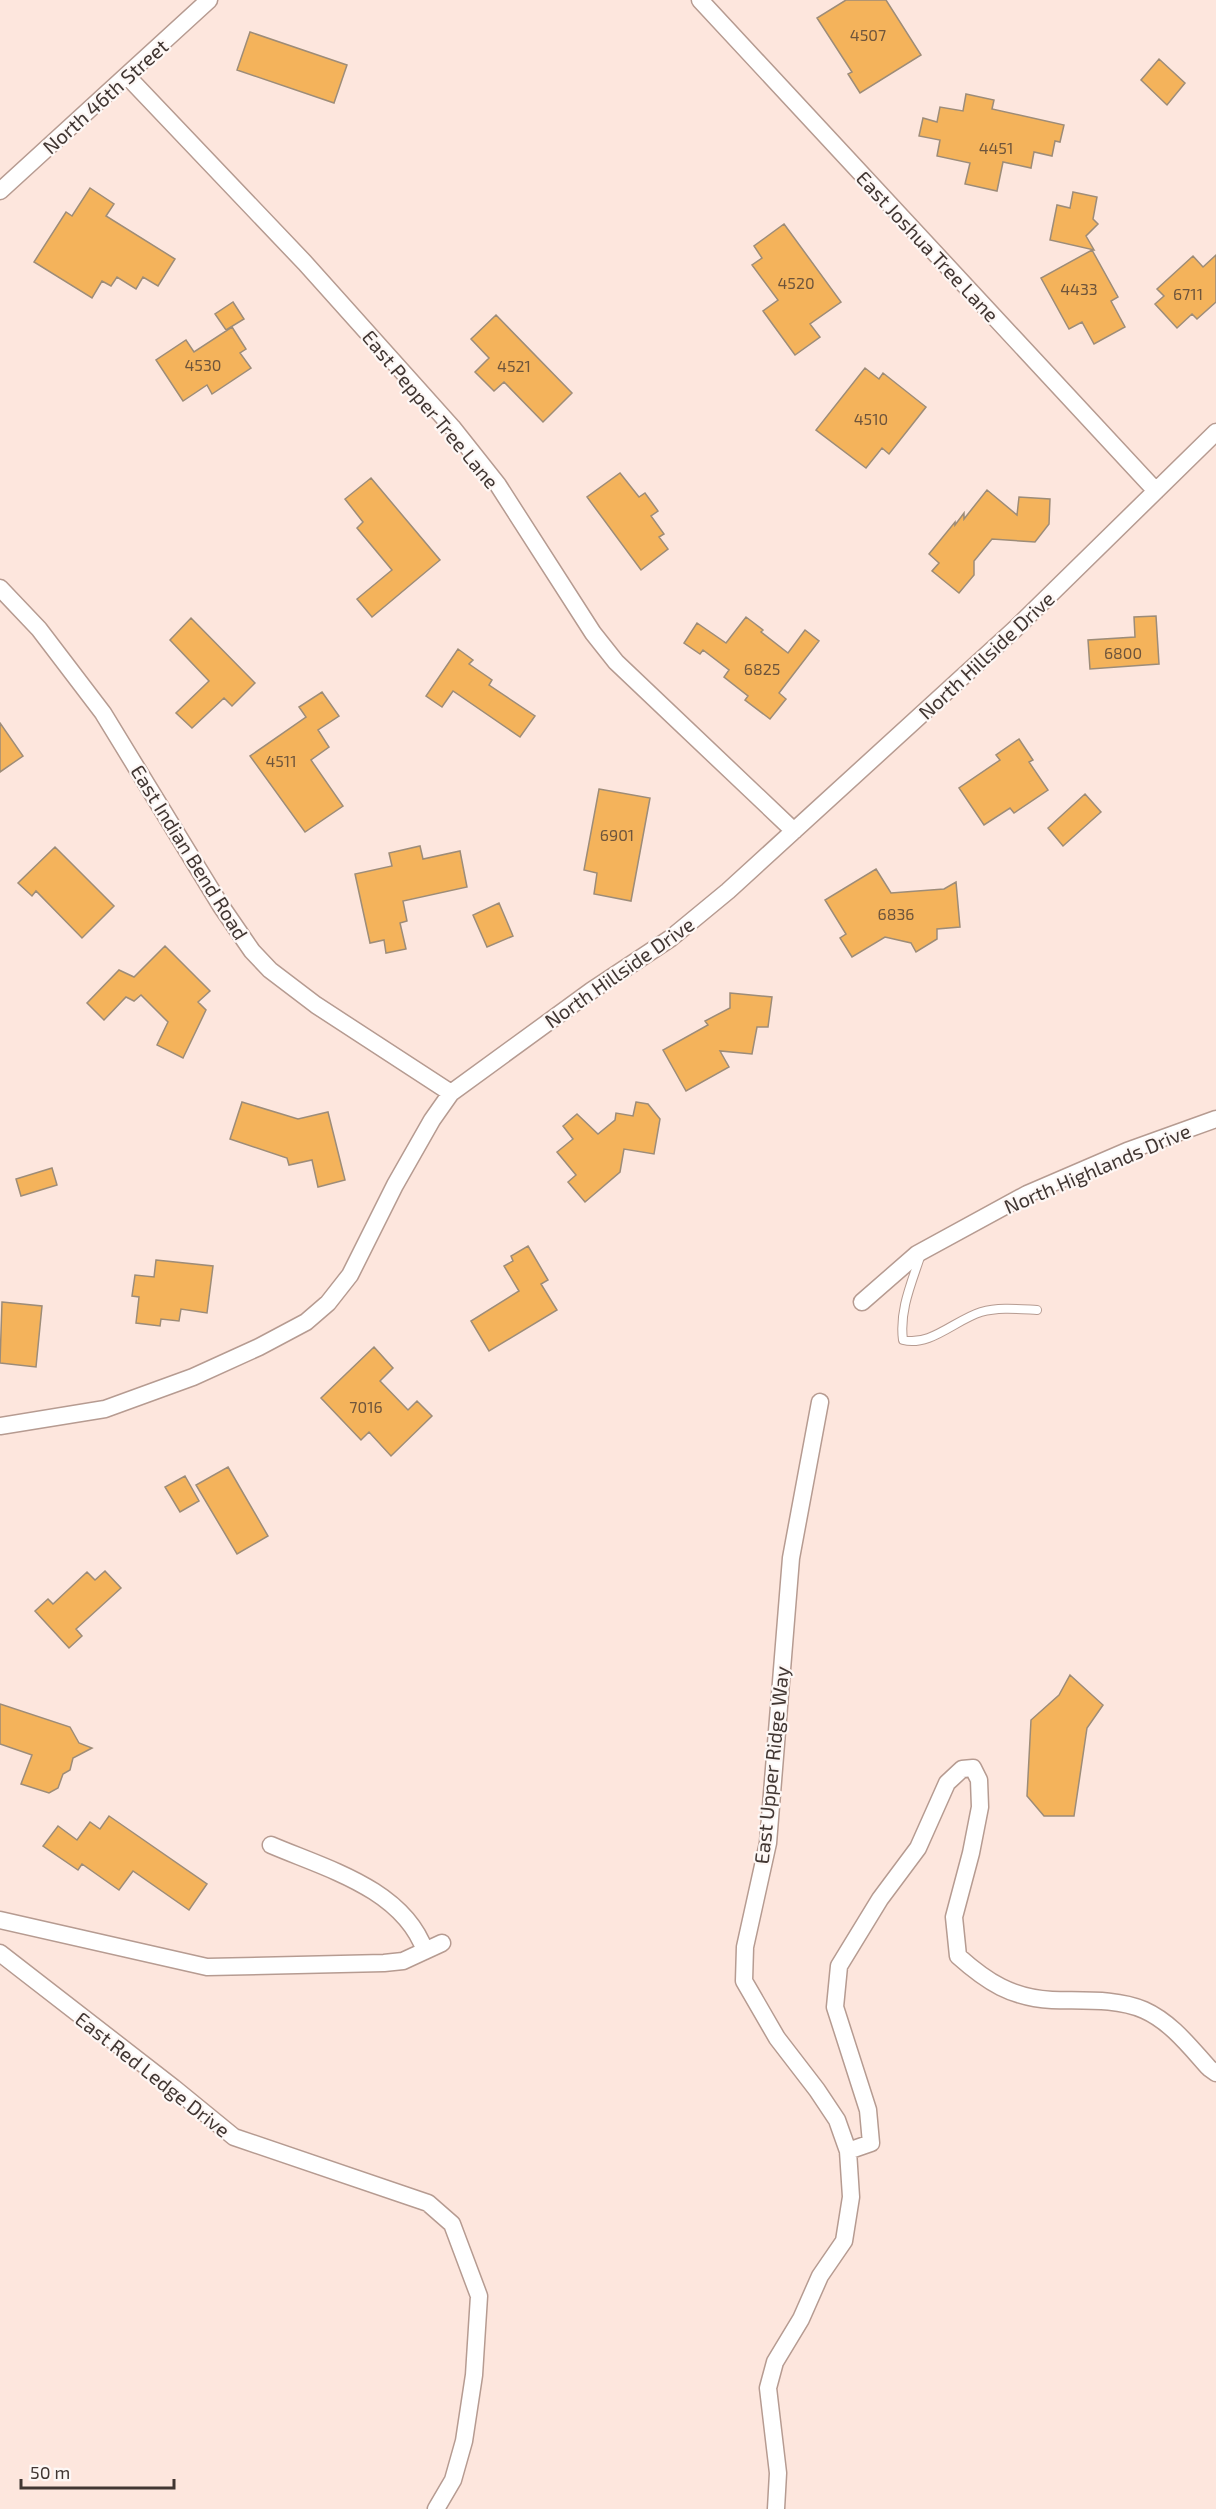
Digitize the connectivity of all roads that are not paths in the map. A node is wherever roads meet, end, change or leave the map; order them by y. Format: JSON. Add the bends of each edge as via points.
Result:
{"nodes":[{"id":1,"x":209,"y":0,"type":"edge"},
{"id":2,"x":700,"y":0,"type":"edge"},
{"id":3,"x":127,"y":76,"type":"junction"},
{"id":4,"x":0,"y":191,"type":"edge"},
{"id":5,"x":1216,"y":432,"type":"edge"},
{"id":6,"x":1156,"y":491,"type":"junction"},
{"id":7,"x":0,"y":588,"type":"edge"},
{"id":8,"x":794,"y":831,"type":"junction"},
{"id":9,"x":451,"y":1092,"type":"junction"},
{"id":10,"x":1216,"y":1119,"type":"edge"},
{"id":11,"x":922,"y":1251,"type":"junction"},
{"id":12,"x":862,"y":1302,"type":"dead end"},
{"id":13,"x":1037,"y":1310,"type":"dead end"},
{"id":14,"x":820,"y":1402,"type":"dead end"},
{"id":15,"x":0,"y":1426,"type":"edge"},
{"id":16,"x":271,"y":1845,"type":"dead end"},
{"id":17,"x":0,"y":1920,"type":"edge"},
{"id":18,"x":442,"y":1943,"type":"dead end"},
{"id":19,"x":425,"y":1951,"type":"junction"},
{"id":20,"x":0,"y":1953,"type":"edge"},
{"id":21,"x":1216,"y":2073,"type":"edge"},
{"id":22,"x":848,"y":2151,"type":"junction"},
{"id":23,"x":436,"y":2509,"type":"edge"},
{"id":24,"x":776,"y":2509,"type":"edge"}],
"edges":[{"from":1,"to":3,"type":"street","name":"North 46th Street"},
{"from":2,"to":6,"type":"street","name":"East Joshua Tree Lane"},
{"from":3,"to":4,"type":"street","name":"North 46th Street"},
{"from":3,"to":8,"type":"street","name":"East Pepper Tree Lane","via":[[305,263],[452,427],[498,485],[593,633],[616,662]]},
{"from":5,"to":6,"type":"street","name":"North Hillside Drive"},
{"from":6,"to":8,"type":"street","name":"North Hillside Drive","via":[[1015,629]]},
{"from":7,"to":9,"type":"street","name":"East Indian Bend Road","via":[[39,629],[104,713],[252,951],[316,1005]]},
{"from":8,"to":9,"type":"street","name":"North Hillside Drive","via":[[671,938]]},
{"from":9,"to":15,"type":"street","name":"North Hillside Drive","via":[[395,1185],[350,1275],[328,1303],[306,1322],[193,1377],[105,1408]]},
{"from":10,"to":11,"type":"street","name":"North Highlands Drive","via":[[1127,1151],[1027,1194]]},
{"from":11,"to":12,"type":"street","name":"North Highlands Drive"},
{"from":11,"to":13,"type":"lane","via":[[905,1301],[903,1340],[914,1343],[983,1311]]},
{"from":14,"to":22,"type":"street","name":"East Upper Ridge Way","via":[[791,1558],[768,1843],[745,1947],[744,1981],[777,2038],[837,2120]]},
{"from":16,"to":19,"type":"street","via":[[352,1879],[394,1905],[407,1916]]},
{"from":17,"to":19,"type":"street","via":[[207,1967],[384,1964],[404,1961]]},
{"from":18,"to":19,"type":"street"},
{"from":20,"to":23,"type":"street","name":"East Red Ledge Drive","via":[[234,2137],[429,2203],[452,2224],[478,2296],[478,2325],[464,2441],[453,2480]]},
{"from":21,"to":22,"type":"street","via":[[1173,2030],[1145,2010],[1122,2004],[1049,2000],[1002,1989],[958,1956],[954,1917],[980,1807],[979,1780],[973,1768],[962,1769],[947,1783],[918,1848],[880,1899],[839,1966],[835,2007],[868,2110],[871,2143]]},
{"from":22,"to":24,"type":"street","name":"East Upper Ridge Way","via":[[851,2197],[844,2241],[820,2276],[801,2319],[775,2362],[768,2388],[778,2473]]}]}
